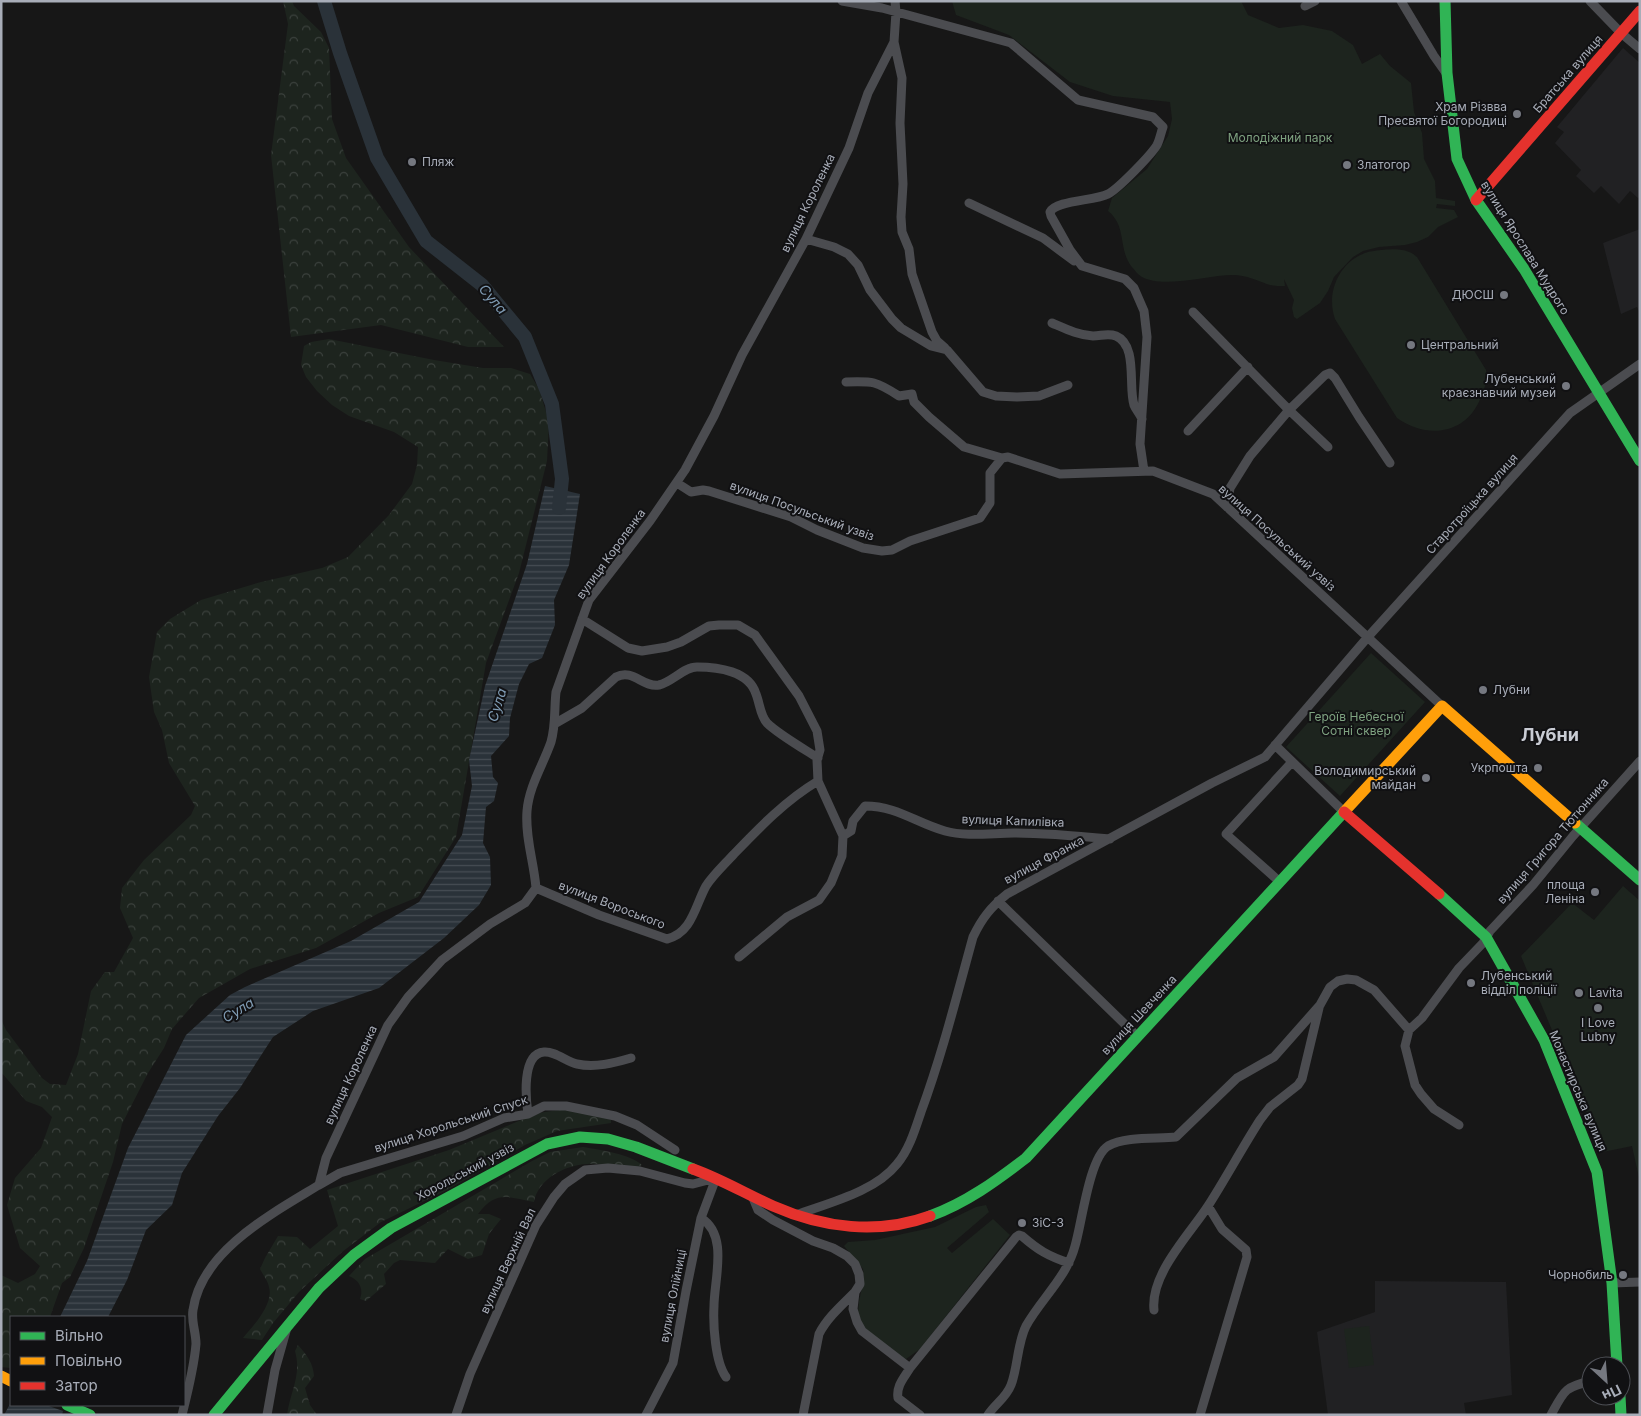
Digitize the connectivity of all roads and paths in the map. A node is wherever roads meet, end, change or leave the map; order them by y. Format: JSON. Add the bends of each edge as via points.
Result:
{"nodes":[{"id":1,"x":842,"y":1,"type":"edge"},
{"id":2,"x":895,"y":1,"type":"edge"},
{"id":3,"x":1315,"y":1,"type":"edge"},
{"id":4,"x":1401,"y":1,"type":"edge"},
{"id":5,"x":1445,"y":1,"type":"edge"},
{"id":6,"x":1590,"y":1,"type":"edge"},
{"id":7,"x":1305,"y":6,"type":"dead end"},
{"id":8,"x":1640,"y":11,"type":"edge"},
{"id":9,"x":896,"y":12,"type":"junction"},
{"id":10,"x":1621,"y":33,"type":"junction"},
{"id":11,"x":894,"y":42,"type":"junction"},
{"id":12,"x":1640,"y":49,"type":"edge"},
{"id":13,"x":1447,"y":74,"type":"junction"},
{"id":14,"x":1476,"y":200,"type":"junction"},
{"id":15,"x":970,"y":203,"type":"dead end"},
{"id":16,"x":806,"y":238,"type":"junction"},
{"id":17,"x":1082,"y":266,"type":"junction"},
{"id":18,"x":1193,"y":312,"type":"dead end"},
{"id":19,"x":1052,"y":323,"type":"dead end"},
{"id":20,"x":946,"y":350,"type":"junction"},
{"id":21,"x":1640,"y":364,"type":"edge"},
{"id":22,"x":1248,"y":367,"type":"junction"},
{"id":23,"x":846,"y":382,"type":"dead end"},
{"id":24,"x":1068,"y":385,"type":"dead end"},
{"id":25,"x":1598,"y":392,"type":"junction"},
{"id":26,"x":1289,"y":410,"type":"junction"},
{"id":27,"x":1142,"y":419,"type":"junction"},
{"id":28,"x":1188,"y":431,"type":"dead end"},
{"id":29,"x":1328,"y":447,"type":"dead end"},
{"id":30,"x":1002,"y":458,"type":"junction"},
{"id":31,"x":1640,"y":460,"type":"edge"},
{"id":32,"x":1390,"y":463,"type":"dead end"},
{"id":33,"x":1144,"y":472,"type":"junction"},
{"id":34,"x":677,"y":483,"type":"junction"},
{"id":35,"x":1227,"y":507,"type":"junction"},
{"id":36,"x":582,"y":619,"type":"junction"},
{"id":37,"x":1368,"y":638,"type":"junction"},
{"id":38,"x":1442,"y":706,"type":"junction"},
{"id":39,"x":556,"y":724,"type":"junction"},
{"id":40,"x":1275,"y":745,"type":"junction"},
{"id":41,"x":818,"y":758,"type":"junction"},
{"id":42,"x":1640,"y":761,"type":"edge"},
{"id":43,"x":1292,"y":762,"type":"junction"},
{"id":44,"x":818,"y":781,"type":"junction"},
{"id":45,"x":1344,"y":812,"type":"junction"},
{"id":46,"x":1580,"y":828,"type":"junction"},
{"id":47,"x":843,"y":836,"type":"junction"},
{"id":48,"x":1111,"y":839,"type":"junction"},
{"id":49,"x":1640,"y":880,"type":"edge"},
{"id":50,"x":1280,"y":882,"type":"junction"},
{"id":51,"x":536,"y":888,"type":"junction"},
{"id":52,"x":998,"y":901,"type":"junction"},
{"id":53,"x":1486,"y":937,"type":"junction"},
{"id":54,"x":739,"y":957,"type":"dead end"},
{"id":55,"x":1320,"y":1006,"type":"junction"},
{"id":56,"x":1409,"y":1030,"type":"junction"},
{"id":57,"x":1137,"y":1036,"type":"junction"},
{"id":58,"x":631,"y":1058,"type":"dead end"},
{"id":59,"x":528,"y":1114,"type":"junction"},
{"id":60,"x":1459,"y":1125,"type":"dead end"},
{"id":61,"x":675,"y":1150,"type":"dead end"},
{"id":62,"x":716,"y":1178,"type":"junction"},
{"id":63,"x":319,"y":1185,"type":"junction"},
{"id":64,"x":753,"y":1198,"type":"junction"},
{"id":65,"x":1208,"y":1206,"type":"junction"},
{"id":66,"x":795,"y":1215,"type":"junction"},
{"id":67,"x":701,"y":1218,"type":"junction"},
{"id":68,"x":1069,"y":1263,"type":"junction"},
{"id":69,"x":1640,"y":1282,"type":"edge"},
{"id":70,"x":1612,"y":1283,"type":"junction"},
{"id":71,"x":855,"y":1292,"type":"junction"},
{"id":72,"x":1154,"y":1310,"type":"dead end"},
{"id":73,"x":287,"y":1326,"type":"junction"},
{"id":74,"x":1616,"y":1356,"type":"edge"},
{"id":75,"x":910,"y":1368,"type":"junction"},
{"id":76,"x":726,"y":1377,"type":"dead end"},
{"id":77,"x":1581,"y":1383,"type":"edge"},
{"id":78,"x":185,"y":1403,"type":"edge"},
{"id":79,"x":69,"y":1406,"type":"edge"},
{"id":80,"x":90,"y":1415,"type":"edge"},
{"id":81,"x":214,"y":1415,"type":"edge"},
{"id":82,"x":267,"y":1415,"type":"edge"},
{"id":83,"x":456,"y":1415,"type":"edge"},
{"id":84,"x":646,"y":1415,"type":"edge"},
{"id":85,"x":804,"y":1415,"type":"edge"},
{"id":86,"x":920,"y":1415,"type":"edge"},
{"id":87,"x":988,"y":1415,"type":"edge"},
{"id":88,"x":1200,"y":1415,"type":"edge"},
{"id":89,"x":1552,"y":1415,"type":"edge"}],
"edges":[{"from":1,"to":9,"type":"street"},
{"from":2,"to":9,"type":"street","name":"вулиця Короленка"},
{"from":3,"to":7,"type":"street"},
{"from":4,"to":13,"type":"street"},
{"from":5,"to":13,"type":"main road","name":"вулиця Ярослава Мудрого"},
{"from":6,"to":10,"type":"street"},
{"from":8,"to":10,"type":"main road","name":"Братська вулиця"},
{"from":9,"to":11,"type":"street","name":"вулиця Короленка"},
{"from":9,"to":17,"type":"street","via":[[1010,43],[1078,100],[1153,117],[1163,127],[1157,145],[1109,194],[1056,206],[1051,210],[1051,216]]},
{"from":10,"to":12,"type":"street"},
{"from":10,"to":14,"type":"main road","name":"Братська вулиця"},
{"from":11,"to":16,"type":"street","name":"вулиця Короленка","via":[[868,93],[849,148]]},
{"from":11,"to":20,"type":"street","via":[[902,78],[902,232],[932,332]]},
{"from":13,"to":14,"type":"main road","name":"вулиця Ярослава Мудрого","via":[[1457,159]]},
{"from":14,"to":25,"type":"main road","name":"вулиця Ярослава Мудрого","via":[[1524,269]]},
{"from":15,"to":17,"type":"street","via":[[1043,238]]},
{"from":16,"to":20,"type":"street","via":[[848,254],[858,265],[874,297],[901,328],[931,346]]},
{"from":16,"to":34,"type":"street","name":"вулиця Короленка"},
{"from":17,"to":27,"type":"street","via":[[1125,279],[1134,288],[1144,311],[1147,337]]},
{"from":18,"to":22,"type":"street"},
{"from":19,"to":27,"type":"street","via":[[1074,334],[1108,334],[1122,341],[1129,353],[1134,405]]},
{"from":20,"to":24,"type":"street","via":[[983,392],[996,396],[1039,396]]},
{"from":21,"to":25,"type":"street","name":"Старотроїцька вулиця"},
{"from":22,"to":26,"type":"street"},
{"from":22,"to":28,"type":"street"},
{"from":23,"to":30,"type":"street","via":[[871,381],[899,396],[912,394],[914,402],[964,447]]},
{"from":25,"to":31,"type":"main road","name":"вулиця Ярослава Мудрого"},
{"from":25,"to":37,"type":"street","name":"Старотроїцька вулиця","via":[[1570,413]]},
{"from":26,"to":29,"type":"street"},
{"from":26,"to":32,"type":"street","via":[[1324,375],[1330,373]]},
{"from":26,"to":35,"type":"street","via":[[1235,478]]},
{"from":27,"to":33,"type":"street","via":[[1140,444]]},
{"from":30,"to":33,"type":"street","name":"вулиця Посульський узвіз","via":[[1008,457],[1060,474]]},
{"from":30,"to":34,"type":"street","name":"вулиця Посульський узвіз","via":[[990,473],[990,503],[980,518],[882,551],[863,548],[791,517],[709,491],[691,492]]},
{"from":33,"to":35,"type":"street","name":"вулиця Посульський узвіз","via":[[1153,471],[1213,494]]},
{"from":34,"to":36,"type":"street","name":"вулиця Короленка","via":[[589,600]]},
{"from":35,"to":37,"type":"street","name":"вулиця Посульський узвіз"},
{"from":36,"to":39,"type":"street","name":"вулиця Короленка","via":[[556,692]]},
{"from":36,"to":41,"type":"street","via":[[628,648],[642,651],[674,644],[719,624],[747,629],[755,635],[799,696],[816,731],[820,750]]},
{"from":37,"to":38,"type":"street","name":"вулиця Посульський узвіз"},
{"from":37,"to":40,"type":"street","name":"вулиця Франка"},
{"from":38,"to":45,"type":"main road","name":"вулиця Шевченка"},
{"from":38,"to":46,"type":"main road"},
{"from":39,"to":41,"type":"street","via":[[582,708],[622,674],[658,685],[696,666],[733,672],[742,677],[756,693],[761,713],[768,724]]},
{"from":39,"to":51,"type":"street","name":"вулиця Короленка","via":[[534,780],[527,812],[528,842]]},
{"from":40,"to":43,"type":"street"},
{"from":40,"to":48,"type":"street","name":"вулиця Франка","via":[[1265,757]]},
{"from":41,"to":44,"type":"street"},
{"from":42,"to":46,"type":"street","name":"вулиця Григора Тютюнника"},
{"from":43,"to":45,"type":"street"},
{"from":43,"to":50,"type":"street","via":[[1226,834]]},
{"from":44,"to":47,"type":"street"},
{"from":44,"to":51,"type":"street","name":"вулиця Вороського","via":[[774,814],[716,874],[706,886],[685,929],[674,938],[667,939],[599,915]]},
{"from":45,"to":50,"type":"main road","name":"вулиця Шевченка"},
{"from":45,"to":53,"type":"main road","name":"Монастирська вулиця"},
{"from":46,"to":49,"type":"main road"},
{"from":46,"to":53,"type":"street","name":"вулиця Григора Тютюнника"},
{"from":47,"to":48,"type":"street","name":"вулиця Капилівка","via":[[851,831],[853,821],[865,806],[878,806],[945,831]]},
{"from":47,"to":54,"type":"street","via":[[842,856],[831,883],[819,900],[787,917]]},
{"from":48,"to":52,"type":"street","name":"вулиця Франка"},
{"from":50,"to":57,"type":"main road","name":"вулиця Шевченка"},
{"from":51,"to":63,"type":"street","name":"вулиця Короленка","via":[[525,903],[490,924],[442,960],[408,997],[376,1048],[326,1158]]},
{"from":52,"to":57,"type":"street"},
{"from":52,"to":66,"type":"street","name":"вулиця Франка","via":[[982,919],[973,937],[932,1082],[909,1144],[897,1165],[855,1193]]},
{"from":53,"to":56,"type":"street","name":"вулиця Григора Тютюнника"},
{"from":53,"to":70,"type":"main road","name":"Монастирська вулиця","via":[[1544,1040],[1597,1172]]},
{"from":55,"to":56,"type":"street","via":[[1334,984],[1342,980],[1356,980],[1374,990]]},
{"from":55,"to":65,"type":"street","via":[[1302,1079],[1260,1120]]},
{"from":55,"to":68,"type":"street","via":[[1274,1057],[1237,1078],[1176,1138],[1122,1141],[1103,1151],[1086,1194]]},
{"from":56,"to":60,"type":"street","via":[[1405,1046],[1416,1085],[1434,1109]]},
{"from":57,"to":66,"type":"main road","name":"вулиця Шевченка","via":[[1026,1158],[1002,1178],[966,1200],[910,1223],[875,1228],[829,1224]]},
{"from":58,"to":59,"type":"street","via":[[600,1065],[578,1064],[543,1052],[530,1064],[527,1074]]},
{"from":59,"to":61,"type":"street","name":"вулиця Хорольський Спуск","via":[[544,1106],[601,1112],[637,1125]]},
{"from":59,"to":63,"type":"street","name":"вулиця Хорольський Спуск","via":[[504,1118],[463,1136],[340,1173]]},
{"from":62,"to":64,"type":"main road","name":"Хорольський узвіз"},
{"from":62,"to":67,"type":"street","name":"вулиця Олійниці"},
{"from":62,"to":73,"type":"main road","name":"Хорольський узвіз","via":[[608,1138],[577,1137],[547,1144],[370,1242],[319,1288]]},
{"from":62,"to":83,"type":"street","name":"вулиця Верхній Вал","via":[[693,1184],[640,1171],[608,1168],[585,1170],[566,1184],[536,1225],[470,1374]]},
{"from":63,"to":78,"type":"street","via":[[232,1243],[204,1278],[192,1311],[196,1341]]},
{"from":64,"to":66,"type":"main road","name":"Хорольський узвіз"},
{"from":64,"to":71,"type":"street","via":[[758,1210],[779,1223],[847,1256],[859,1274],[860,1284]]},
{"from":65,"to":72,"type":"street","via":[[1174,1252],[1156,1290]]},
{"from":65,"to":88,"type":"street","via":[[1222,1229],[1246,1250],[1247,1257]]},
{"from":67,"to":76,"type":"street","via":[[714,1234],[718,1257],[714,1306],[718,1361]]},
{"from":67,"to":84,"type":"street","name":"вулиця Олійниці","via":[[673,1363]]},
{"from":68,"to":75,"type":"street","via":[[1048,1256],[1019,1235]]},
{"from":68,"to":87,"type":"street","via":[[1026,1327],[1011,1385]]},
{"from":69,"to":70,"type":"street"},
{"from":70,"to":74,"type":"main road","name":"Монастирська вулиця"},
{"from":71,"to":75,"type":"street","via":[[853,1309],[862,1331]]},
{"from":71,"to":85,"type":"street","via":[[819,1334]]},
{"from":73,"to":81,"type":"main road","name":"Хорольський узвіз"},
{"from":73,"to":82,"type":"street"},
{"from":75,"to":86,"type":"street","via":[[900,1384],[898,1398]]},
{"from":77,"to":89,"type":"street","via":[[1572,1385],[1562,1394]]},
{"from":79,"to":80,"type":"main road"}]}
